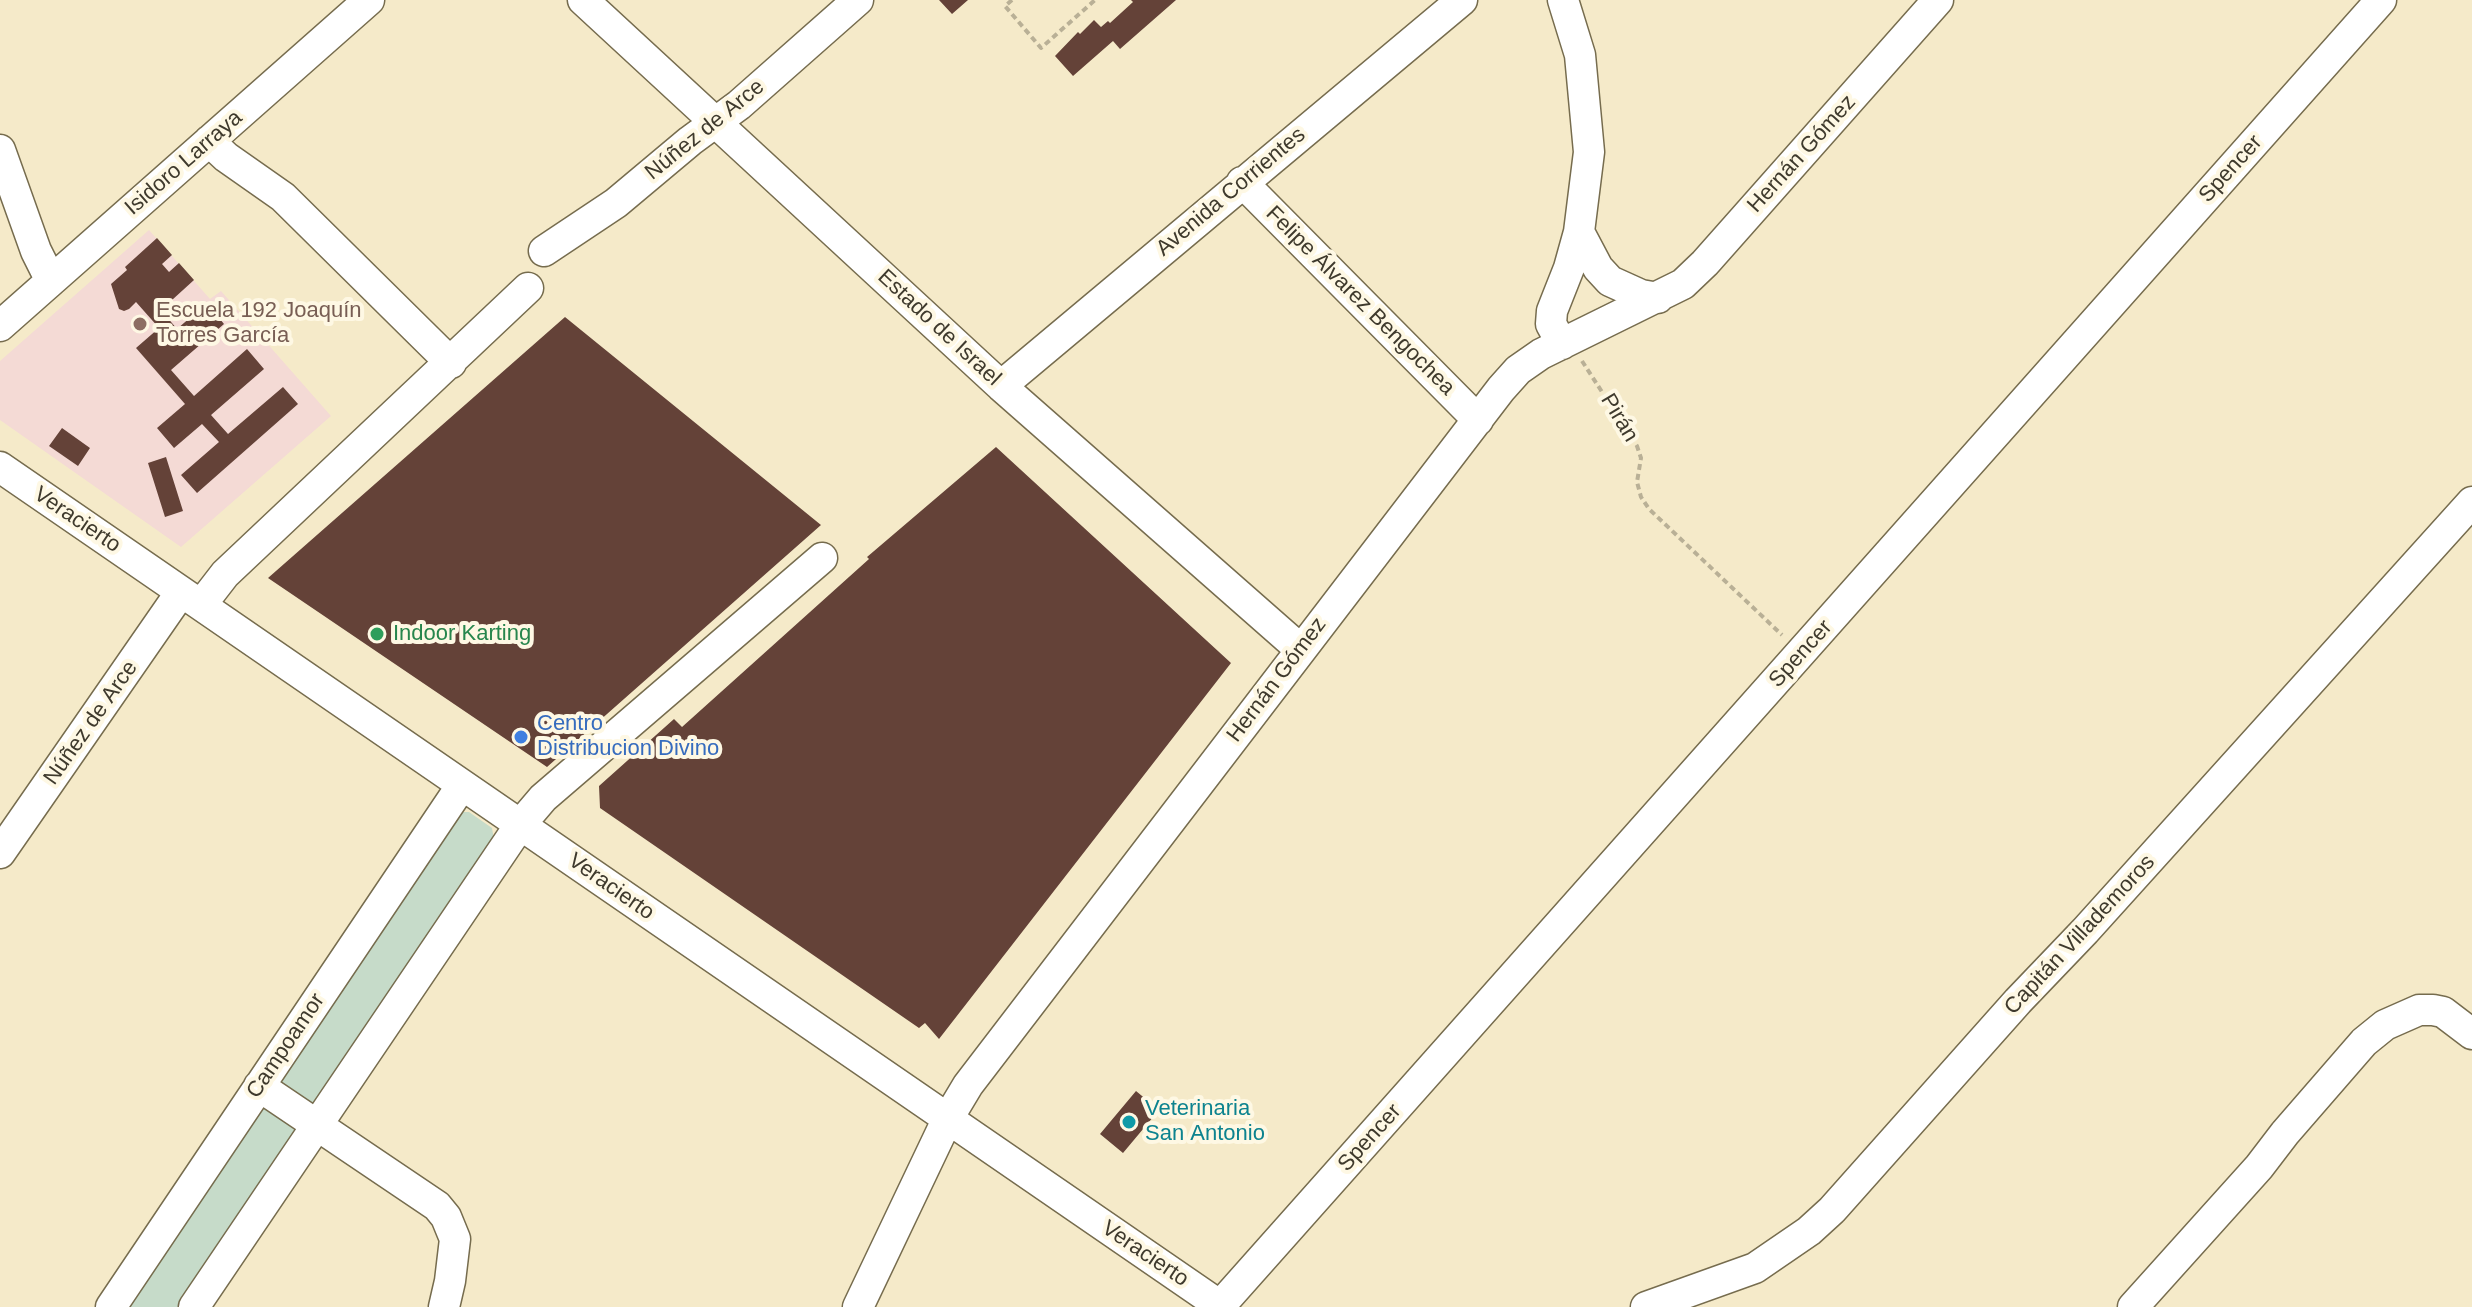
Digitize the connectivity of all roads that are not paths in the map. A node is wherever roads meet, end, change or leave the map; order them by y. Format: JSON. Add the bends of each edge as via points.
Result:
{"nodes":[{"id":1,"x":369,"y":0,"type":"edge"},
{"id":2,"x":583,"y":0,"type":"edge"},
{"id":3,"x":858,"y":0,"type":"edge"},
{"id":4,"x":1462,"y":0,"type":"edge"},
{"id":5,"x":1563,"y":0,"type":"edge"},
{"id":6,"x":1938,"y":0,"type":"edge"},
{"id":7,"x":2381,"y":0,"type":"edge"},
{"id":8,"x":717,"y":122,"type":"junction"},
{"id":9,"x":209,"y":141,"type":"junction"},
{"id":10,"x":0,"y":150,"type":"edge"},
{"id":11,"x":1242,"y":182,"type":"junction"},
{"id":12,"x":1579,"y":232,"type":"junction"},
{"id":13,"x":544,"y":251,"type":"dead end"},
{"id":14,"x":51,"y":281,"type":"junction"},
{"id":15,"x":528,"y":288,"type":"dead end"},
{"id":16,"x":1658,"y":298,"type":"junction"},
{"id":17,"x":0,"y":326,"type":"edge"},
{"id":18,"x":1562,"y":344,"type":"junction"},
{"id":19,"x":451,"y":363,"type":"junction"},
{"id":20,"x":1001,"y":386,"type":"junction"},
{"id":21,"x":1478,"y":420,"type":"junction"},
{"id":22,"x":0,"y":467,"type":"edge"},
{"id":23,"x":2472,"y":502,"type":"edge"},
{"id":24,"x":822,"y":558,"type":"dead end"},
{"id":25,"x":191,"y":598,"type":"junction"},
{"id":26,"x":1300,"y":649,"type":"junction"},
{"id":27,"x":462,"y":785,"type":"junction"},
{"id":28,"x":520,"y":825,"type":"junction"},
{"id":29,"x":0,"y":853,"type":"edge"},
{"id":30,"x":2472,"y":1034,"type":"edge"},
{"id":31,"x":259,"y":1086,"type":"junction"},
{"id":32,"x":947,"y":1120,"type":"junction"},
{"id":33,"x":317,"y":1123,"type":"junction"},
{"id":34,"x":111,"y":1307,"type":"edge"},
{"id":35,"x":194,"y":1307,"type":"edge"},
{"id":36,"x":444,"y":1307,"type":"edge"},
{"id":37,"x":858,"y":1307,"type":"edge"},
{"id":38,"x":1220,"y":1307,"type":"edge"},
{"id":39,"x":1646,"y":1307,"type":"edge"},
{"id":40,"x":2133,"y":1307,"type":"edge"}],
"edges":[{"from":1,"to":9,"type":"street","name":"Isidoro Larraya"},
{"from":2,"to":8,"type":"street","name":"Estado de Israel"},
{"from":3,"to":8,"type":"street","name":"Núñez de Arce"},
{"from":4,"to":11,"type":"street","name":"Avenida Corrientes"},
{"from":5,"to":12,"type":"street","via":[[1580,55],[1589,152]]},
{"from":6,"to":16,"type":"street","name":"Hernán Gómez","via":[[1705,263]]},
{"from":7,"to":38,"type":"street","name":"Spencer"},
{"from":8,"to":13,"type":"street","name":"Núñez de Arce","via":[[616,203]]},
{"from":8,"to":20,"type":"street","name":"Estado de Israel"},
{"from":9,"to":14,"type":"street","name":"Isidoro Larraya"},
{"from":9,"to":19,"type":"street","via":[[283,197]]},
{"from":10,"to":14,"type":"street"},
{"from":11,"to":20,"type":"street","name":"Avenida Corrientes"},
{"from":11,"to":21,"type":"street","name":"Felipe Álvarez Bengochea"},
{"from":12,"to":16,"type":"street","via":[[1610,281]]},
{"from":12,"to":18,"type":"street","via":[[1552,311],[1551,324]]},
{"from":14,"to":17,"type":"street","name":"Isidoro Larraya"},
{"from":15,"to":19,"type":"street"},
{"from":16,"to":18,"type":"street","name":"Hernán Gómez"},
{"from":18,"to":21,"type":"street","name":"Hernán Gómez","via":[[1518,370]]},
{"from":19,"to":25,"type":"street","name":"Núñez de Arce","via":[[413,396],[388,395],[297,480],[303,500],[225,574]]},
{"from":20,"to":26,"type":"street","name":"Estado de Israel"},
{"from":21,"to":26,"type":"street","name":"Hernán Gómez"},
{"from":22,"to":25,"type":"street","name":"Veracierto"},
{"from":23,"to":39,"type":"street","name":"Capitán Villademoros","via":[[1832,1210],[1755,1268]]},
{"from":24,"to":28,"type":"street","via":[[543,798]]},
{"from":25,"to":27,"type":"street","name":"Veracierto"},
{"from":25,"to":29,"type":"street","name":"Núñez de Arce"},
{"from":26,"to":32,"type":"street","name":"Hernán Gómez","via":[[968,1085]]},
{"from":27,"to":28,"type":"street","name":"Veracierto"},
{"from":27,"to":31,"type":"street","name":"Campoamor"},
{"from":28,"to":32,"type":"street","name":"Veracierto"},
{"from":28,"to":33,"type":"street"},
{"from":30,"to":40,"type":"street","via":[[2433,1010],[2419,1010],[2385,1025],[2364,1042]]},
{"from":31,"to":33,"type":"street"},
{"from":31,"to":34,"type":"street","name":"Campoamor"},
{"from":32,"to":37,"type":"street","name":"Hernán Gómez"},
{"from":32,"to":38,"type":"street","name":"Veracierto"},
{"from":33,"to":35,"type":"street"},
{"from":33,"to":36,"type":"street","via":[[446,1217],[455,1239]]}]}
